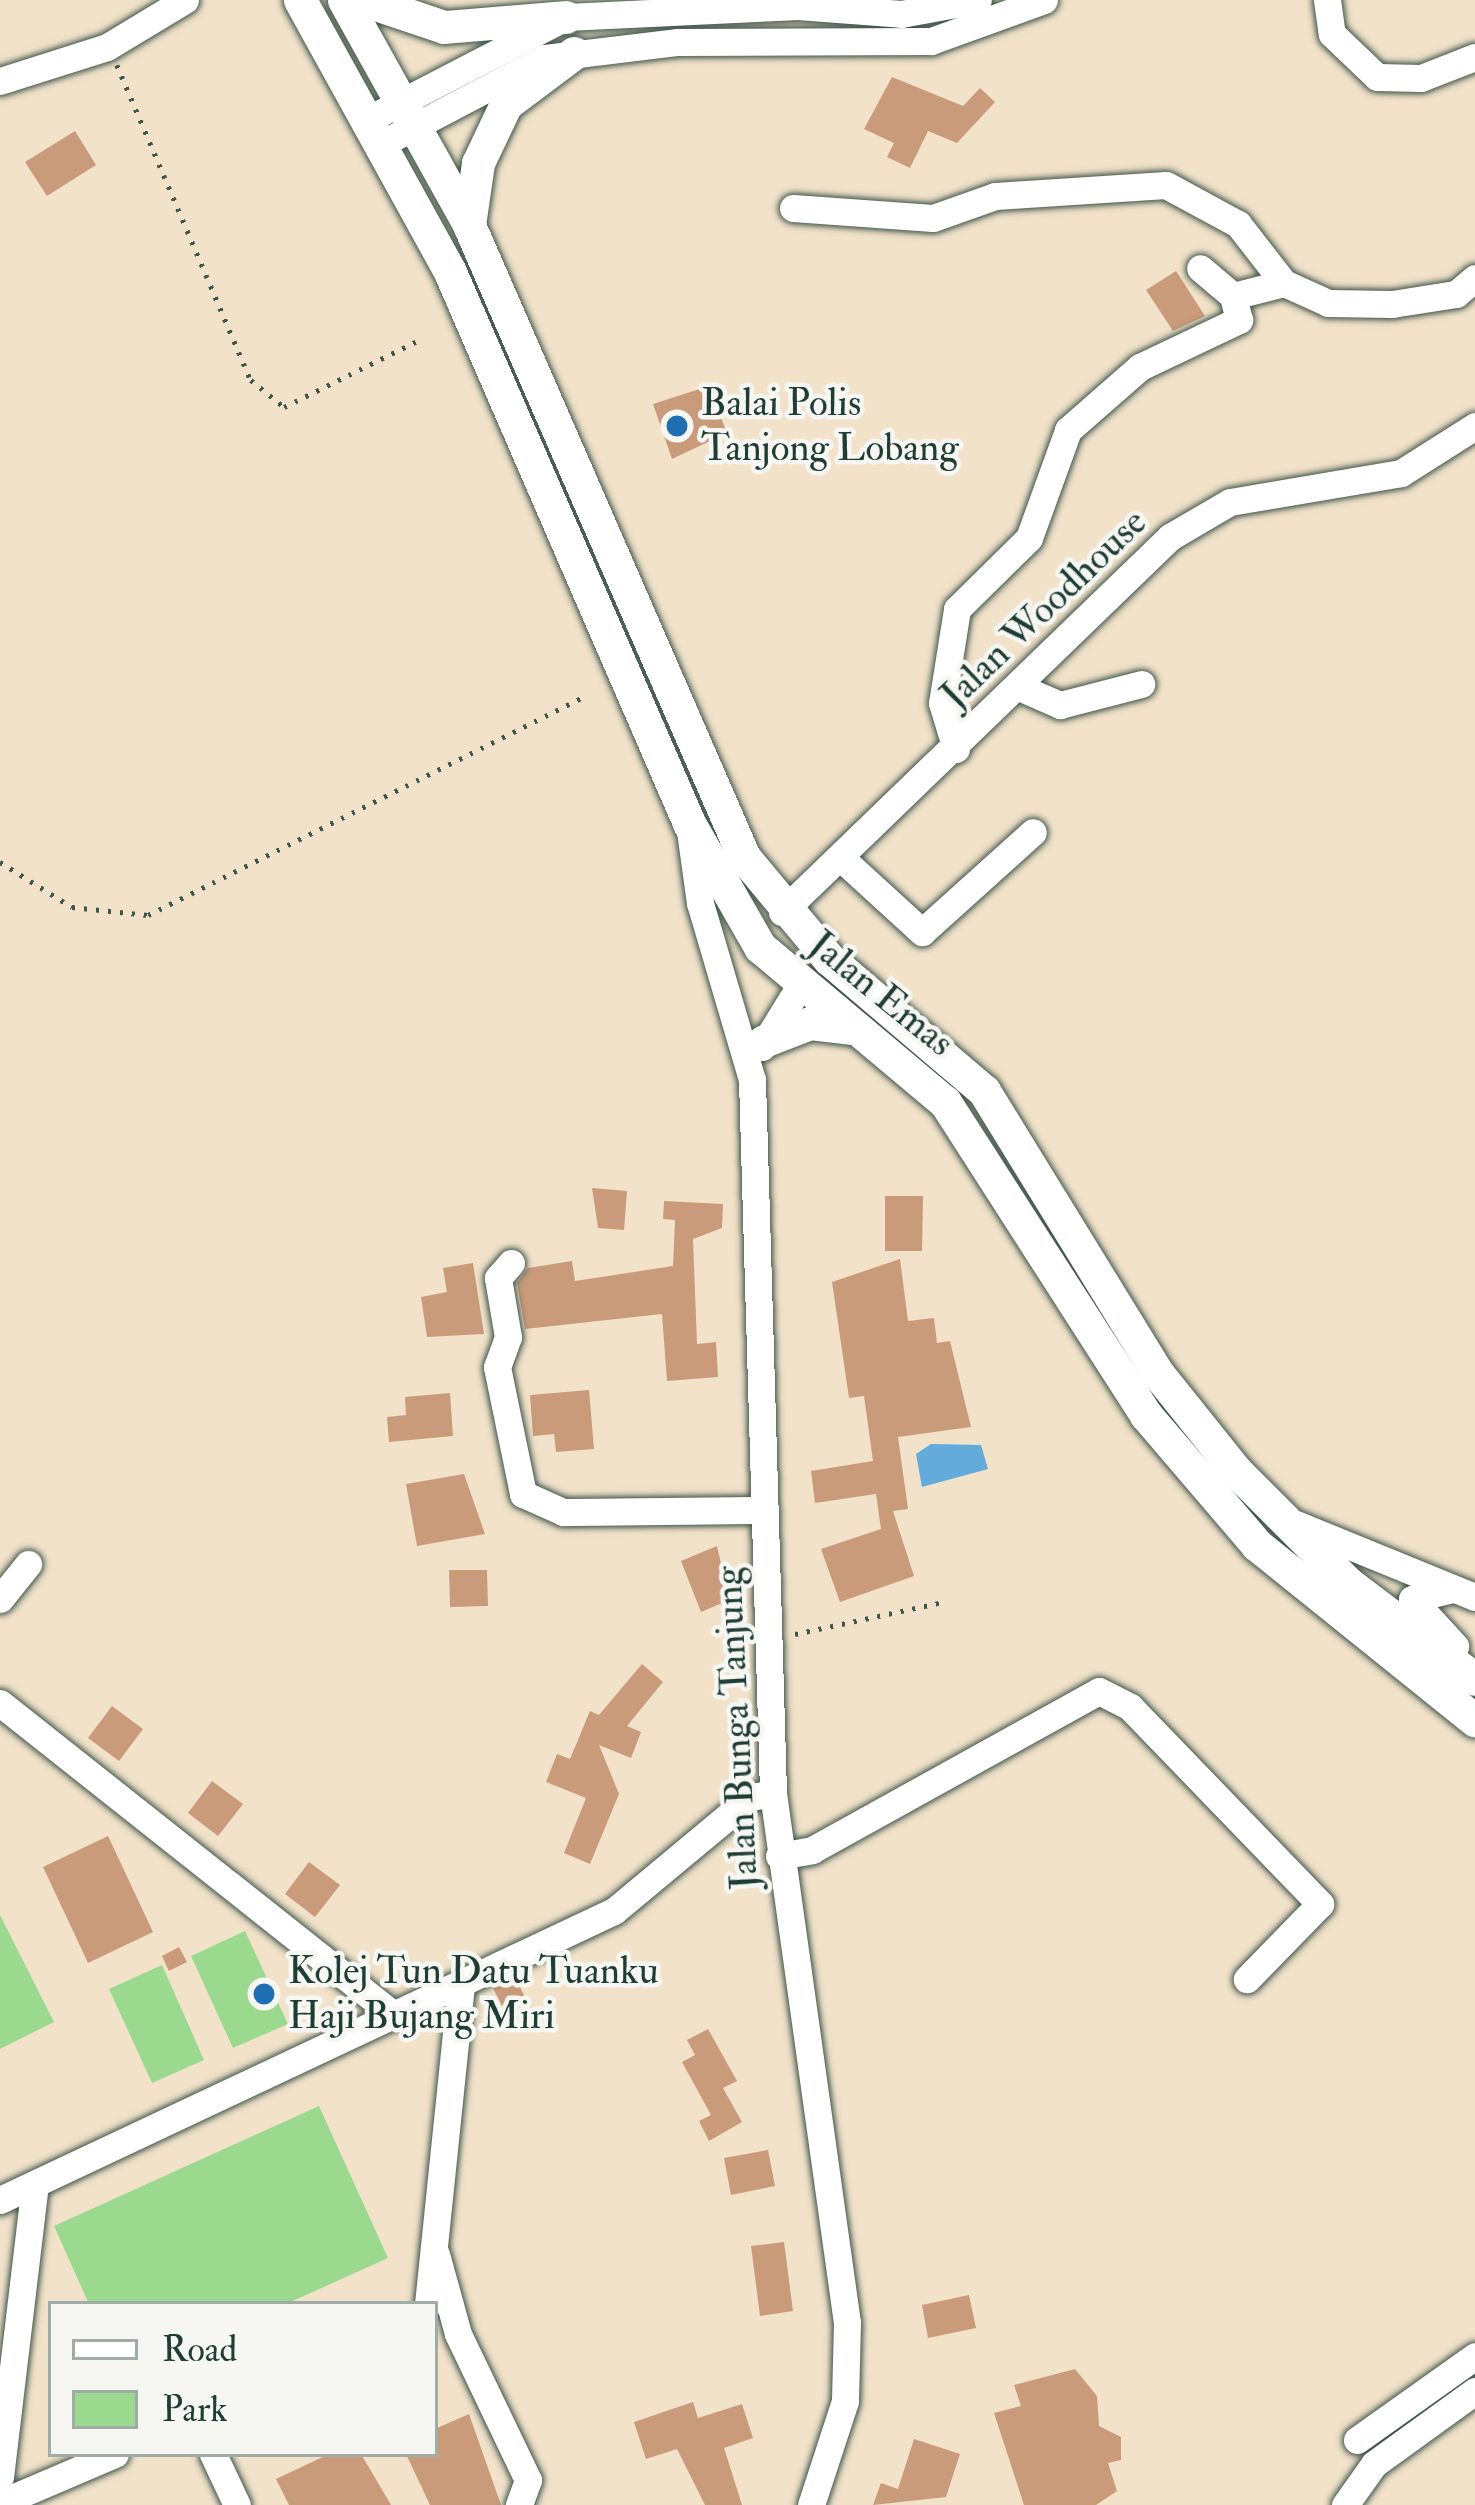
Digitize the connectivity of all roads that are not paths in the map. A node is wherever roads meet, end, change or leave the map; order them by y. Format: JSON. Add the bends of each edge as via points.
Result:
{"nodes":[{"id":1,"x":185,"y":0,"type":"edge"},
{"id":2,"x":300,"y":0,"type":"edge"},
{"id":3,"x":344,"y":0,"type":"edge"},
{"id":4,"x":364,"y":0,"type":"edge"},
{"id":5,"x":978,"y":0,"type":"edge"},
{"id":6,"x":1044,"y":0,"type":"edge"},
{"id":7,"x":1327,"y":0,"type":"edge"},
{"id":8,"x":566,"y":17,"type":"junction"},
{"id":9,"x":574,"y":52,"type":"junction"},
{"id":10,"x":1475,"y":57,"type":"edge"},
{"id":11,"x":0,"y":81,"type":"edge"},
{"id":12,"x":408,"y":114,"type":"junction"},
{"id":13,"x":372,"y":133,"type":"junction"},
{"id":14,"x":793,"y":208,"type":"dead end"},
{"id":15,"x":469,"y":225,"type":"junction"},
{"id":16,"x":1200,"y":268,"type":"dead end"},
{"id":17,"x":1475,"y":278,"type":"edge"},
{"id":18,"x":1284,"y":283,"type":"junction"},
{"id":19,"x":1234,"y":296,"type":"junction"},
{"id":20,"x":1475,"y":426,"type":"edge"},
{"id":21,"x":1142,"y":683,"type":"dead end"},
{"id":22,"x":1021,"y":688,"type":"junction"},
{"id":23,"x":956,"y":749,"type":"junction"},
{"id":24,"x":689,"y":823,"type":"junction"},
{"id":25,"x":1033,"y":832,"type":"dead end"},
{"id":26,"x":841,"y":858,"type":"junction"},
{"id":27,"x":782,"y":912,"type":"junction"},
{"id":28,"x":799,"y":988,"type":"junction"},
{"id":29,"x":853,"y":1028,"type":"junction"},
{"id":30,"x":764,"y":1041,"type":"junction"},
{"id":31,"x":752,"y":1080,"type":"junction"},
{"id":32,"x":511,"y":1263,"type":"dead end"},
{"id":33,"x":765,"y":1510,"type":"junction"},
{"id":34,"x":1281,"y":1518,"type":"junction"},
{"id":35,"x":28,"y":1564,"type":"dead end"},
{"id":36,"x":1469,"y":1593,"type":"edge"},
{"id":37,"x":0,"y":1599,"type":"edge"},
{"id":38,"x":1475,"y":1661,"type":"edge"},
{"id":39,"x":1475,"y":1679,"type":"edge"},
{"id":40,"x":0,"y":1703,"type":"edge"},
{"id":41,"x":1475,"y":1720,"type":"edge"},
{"id":42,"x":773,"y":1793,"type":"junction"},
{"id":43,"x":779,"y":1856,"type":"junction"},
{"id":44,"x":1247,"y":1979,"type":"dead end"},
{"id":45,"x":461,"y":1985,"type":"junction"},
{"id":46,"x":395,"y":2016,"type":"junction"},
{"id":47,"x":34,"y":2184,"type":"junction"},
{"id":48,"x":0,"y":2200,"type":"edge"},
{"id":49,"x":434,"y":2248,"type":"junction"},
{"id":50,"x":428,"y":2301,"type":"edge"},
{"id":51,"x":1475,"y":2356,"type":"edge"},
{"id":52,"x":1475,"y":2391,"type":"edge"},
{"id":53,"x":1358,"y":2440,"type":"dead end"},
{"id":54,"x":108,"y":2457,"type":"edge"},
{"id":55,"x":214,"y":2457,"type":"edge"},
{"id":56,"x":0,"y":2477,"type":"edge"},
{"id":57,"x":0,"y":2503,"type":"edge"},
{"id":58,"x":237,"y":2505,"type":"edge"},
{"id":59,"x":519,"y":2505,"type":"edge"},
{"id":60,"x":811,"y":2505,"type":"edge"},
{"id":61,"x":1345,"y":2505,"type":"edge"}],
"edges":[{"from":1,"to":11,"type":"street","via":[[107,47]]},
{"from":2,"to":13,"type":"main road","name":"Jalan Emas"},
{"from":3,"to":12,"type":"main road","name":"Jalan Emas"},
{"from":4,"to":8,"type":"main road","via":[[444,27]]},
{"from":5,"to":8,"type":"street","via":[[902,14],[798,6]]},
{"from":6,"to":9,"type":"street","via":[[931,41]]},
{"from":7,"to":10,"type":"street","via":[[1331,34],[1377,77],[1421,78]]},
{"from":8,"to":12,"type":"street"},
{"from":9,"to":12,"type":"street"},
{"from":9,"to":15,"type":"main road","via":[[506,104],[478,163]]},
{"from":12,"to":13,"type":"street"},
{"from":12,"to":15,"type":"main road","name":"Jalan Emas"},
{"from":13,"to":24,"type":"main road","name":"Jalan Emas","via":[[542,470]]},
{"from":14,"to":18,"type":"street","via":[[933,218],[995,196],[1166,185],[1238,224]]},
{"from":15,"to":27,"type":"main road","name":"Jalan Emas","via":[[712,789]]},
{"from":16,"to":19,"type":"street"},
{"from":17,"to":18,"type":"street","via":[[1456,294],[1392,304],[1328,303]]},
{"from":18,"to":19,"type":"street"},
{"from":19,"to":23,"type":"street","via":[[1239,320],[1140,367],[1068,430],[1029,538],[958,609],[942,703]]},
{"from":20,"to":22,"type":"street","name":"Jalan Woodhouse","via":[[1401,473],[1230,502],[1197,519]]},
{"from":21,"to":22,"type":"street","via":[[1060,705]]},
{"from":22,"to":23,"type":"street","name":"Jalan Woodhouse"},
{"from":23,"to":26,"type":"street","name":"Jalan Woodhouse"},
{"from":24,"to":28,"type":"main road","name":"Jalan Emas","via":[[723,893]]},
{"from":24,"to":31,"type":"street","via":[[700,903]]},
{"from":25,"to":26,"type":"street","via":[[922,932]]},
{"from":26,"to":27,"type":"street","name":"Jalan Woodhouse"},
{"from":27,"to":28,"type":"main road","via":[[806,953]]},
{"from":27,"to":34,"type":"main road","name":"Jalan Emas","via":[[984,1090],[1160,1375]]},
{"from":28,"to":29,"type":"main road","name":"Jalan Emas"},
{"from":28,"to":30,"type":"street"},
{"from":29,"to":30,"type":"main road","via":[[810,1023]]},
{"from":29,"to":41,"type":"main road","name":"Jalan Emas","via":[[915,1071],[973,1136],[1187,1468],[1334,1616]]},
{"from":30,"to":31,"type":"street"},
{"from":31,"to":33,"type":"street","name":"Jalan Bunga Tanjung"},
{"from":32,"to":33,"type":"street","via":[[498,1278],[508,1336],[497,1367],[523,1494],[563,1512]]},
{"from":33,"to":42,"type":"street","name":"Jalan Bunga Tanjung"},
{"from":34,"to":36,"type":"street"},
{"from":34,"to":39,"type":"main road","name":"Jalan Emas"},
{"from":35,"to":37,"type":"street"},
{"from":36,"to":38,"type":"street","via":[[1428,1588],[1412,1599]]},
{"from":40,"to":46,"type":"street"},
{"from":42,"to":43,"type":"street","name":"Jalan Bunga Tanjung"},
{"from":42,"to":45,"type":"street","via":[[751,1797],[614,1911]]},
{"from":43,"to":44,"type":"street","via":[[812,1850],[1099,1691],[1130,1707],[1327,1911]]},
{"from":43,"to":60,"type":"street","name":"Jalan Bunga Tanjung","via":[[850,2371]]},
{"from":45,"to":46,"type":"street"},
{"from":45,"to":49,"type":"street"},
{"from":46,"to":47,"type":"street"},
{"from":47,"to":48,"type":"street"},
{"from":47,"to":56,"type":"street"},
{"from":49,"to":50,"type":"street"},
{"from":49,"to":59,"type":"street","via":[[483,2385],[528,2480]]},
{"from":51,"to":53,"type":"street"},
{"from":52,"to":61,"type":"street","via":[[1374,2464]]},
{"from":54,"to":57,"type":"street"},
{"from":55,"to":58,"type":"street"}]}
